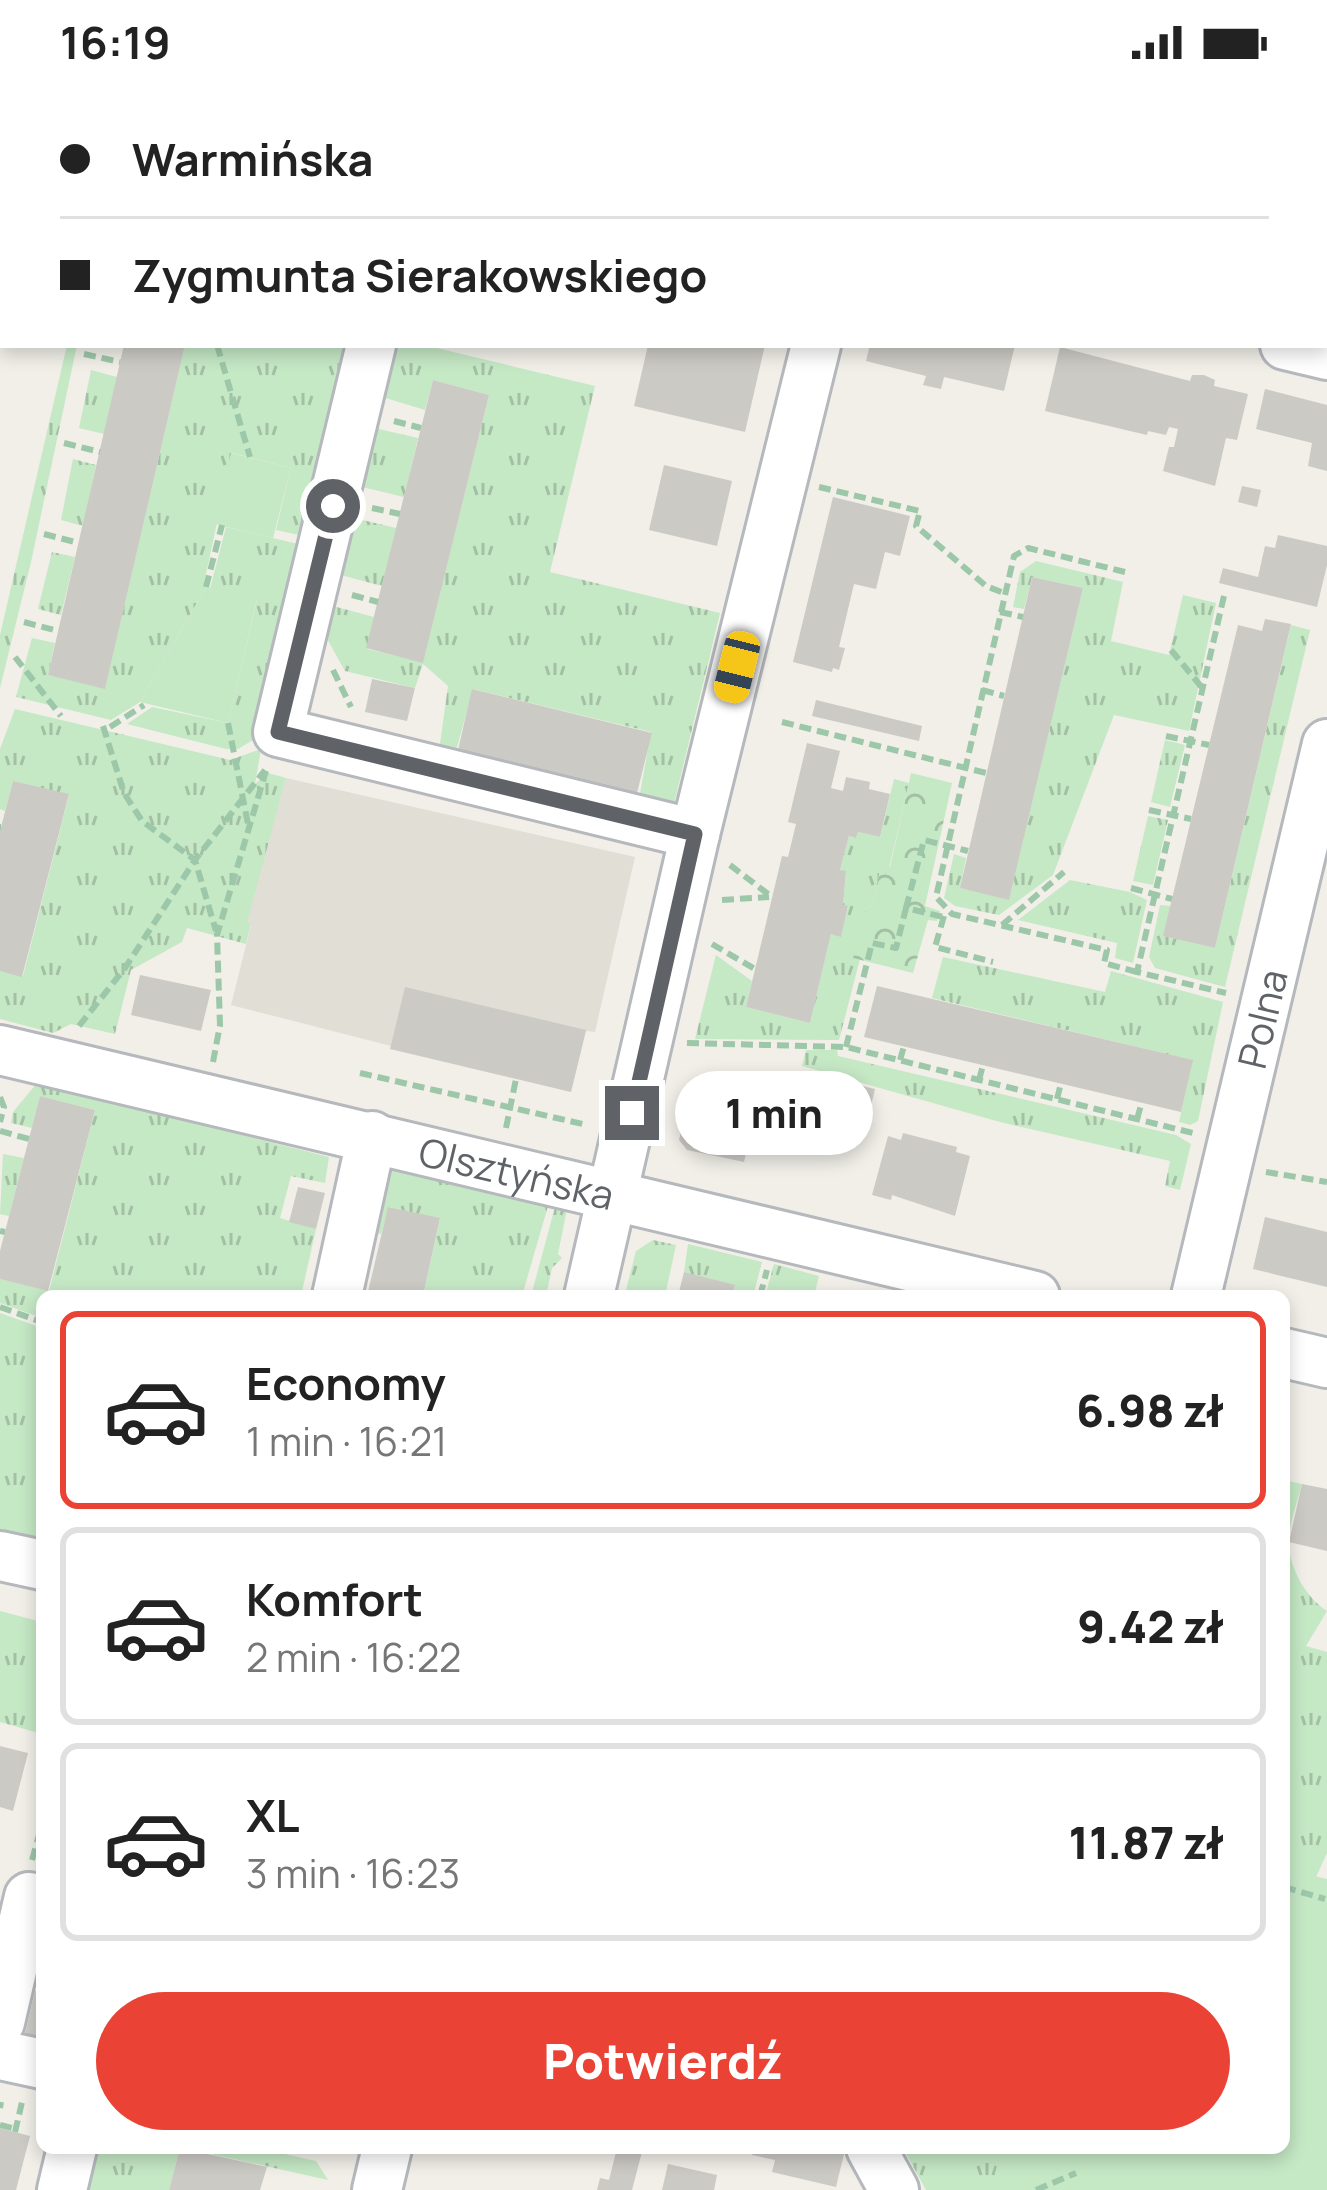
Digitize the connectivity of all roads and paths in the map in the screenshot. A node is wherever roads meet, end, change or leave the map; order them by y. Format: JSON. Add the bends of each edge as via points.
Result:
{"nodes":[{"id":1,"x":218,"y":348,"type":"edge"},
{"id":2,"x":370,"y":348,"type":"edge"},
{"id":3,"x":815,"y":348,"type":"edge"},
{"id":4,"x":1296,"y":348,"type":"edge"},
{"id":5,"x":84,"y":353,"type":"dead end"},
{"id":6,"x":1327,"y":356,"type":"edge"},
{"id":7,"x":120,"y":362,"type":"dead end"},
{"id":8,"x":64,"y":443,"type":"dead end"},
{"id":9,"x":100,"y":452,"type":"dead end"},
{"id":10,"x":250,"y":457,"type":"dead end"},
{"id":11,"x":809,"y":484,"type":"dead end"},
{"id":12,"x":221,"y":525,"type":"dead end"},
{"id":13,"x":44,"y":534,"type":"dead end"},
{"id":14,"x":75,"y":542,"type":"dead end"},
{"id":15,"x":1125,"y":572,"type":"dead end"},
{"id":16,"x":206,"y":587,"type":"dead end"},
{"id":17,"x":1004,"y":593,"type":"junction"},
{"id":18,"x":1224,"y":596,"type":"dead end"},
{"id":19,"x":1000,"y":612,"type":"junction"},
{"id":20,"x":1023,"y":617,"type":"dead end"},
{"id":21,"x":24,"y":622,"type":"dead end"},
{"id":22,"x":58,"y":631,"type":"dead end"},
{"id":23,"x":1171,"y":650,"type":"dead end"},
{"id":24,"x":15,"y":657,"type":"dead end"},
{"id":25,"x":982,"y":690,"type":"junction"},
{"id":26,"x":1204,"y":690,"type":"junction"},
{"id":27,"x":1004,"y":696,"type":"dead end"},
{"id":28,"x":144,"y":705,"type":"dead end"},
{"id":29,"x":61,"y":716,"type":"dead end"},
{"id":30,"x":782,"y":722,"type":"dead end"},
{"id":31,"x":228,"y":723,"type":"dead end"},
{"id":32,"x":1166,"y":736,"type":"dead end"},
{"id":33,"x":1192,"y":742,"type":"junction"},
{"id":34,"x":1327,"y":743,"type":"edge"},
{"id":35,"x":1209,"y":745,"type":"dead end"},
{"id":36,"x":965,"y":768,"type":"junction"},
{"id":37,"x":986,"y":773,"type":"dead end"},
{"id":38,"x":242,"y":800,"type":"junction"},
{"id":39,"x":1149,"y":810,"type":"dead end"},
{"id":40,"x":1176,"y":815,"type":"junction"},
{"id":41,"x":1191,"y":818,"type":"dead end"},
{"id":42,"x":249,"y":827,"type":"junction"},
{"id":43,"x":947,"y":845,"type":"junction"},
{"id":44,"x":712,"y":849,"type":"junction"},
{"id":45,"x":968,"y":851,"type":"dead end"},
{"id":46,"x":195,"y":860,"type":"junction"},
{"id":47,"x":1064,"y":872,"type":"dead end"},
{"id":48,"x":1131,"y":888,"type":"dead end"},
{"id":49,"x":1156,"y":897,"type":"junction"},
{"id":50,"x":1172,"y":899,"type":"dead end"},
{"id":51,"x":722,"y":900,"type":"dead end"},
{"id":52,"x":906,"y":908,"type":"junction"},
{"id":53,"x":946,"y":908,"type":"junction"},
{"id":54,"x":943,"y":917,"type":"junction"},
{"id":55,"x":1001,"y":925,"type":"junction"},
{"id":56,"x":217,"y":935,"type":"junction"},
{"id":57,"x":712,"y":944,"type":"dead end"},
{"id":58,"x":993,"y":962,"type":"dead end"},
{"id":59,"x":755,"y":969,"type":"dead end"},
{"id":60,"x":1137,"y":972,"type":"junction"},
{"id":61,"x":1233,"y":995,"type":"dead end"},
{"id":62,"x":74,"y":1032,"type":"dead end"},
{"id":63,"x":677,"y":1042,"type":"dead end"},
{"id":64,"x":904,"y":1046,"type":"dead end"},
{"id":65,"x":846,"y":1047,"type":"junction"},
{"id":66,"x":0,"y":1050,"type":"edge"},
{"id":67,"x":900,"y":1060,"type":"junction"},
{"id":68,"x":983,"y":1065,"type":"dead end"},
{"id":69,"x":212,"y":1066,"type":"dead end"},
{"id":70,"x":360,"y":1073,"type":"dead end"},
{"id":71,"x":517,"y":1079,"type":"dead end"},
{"id":72,"x":980,"y":1080,"type":"junction"},
{"id":73,"x":1061,"y":1083,"type":"dead end"},
{"id":74,"x":0,"y":1097,"type":"edge"},
{"id":75,"x":1057,"y":1099,"type":"junction"},
{"id":76,"x":1142,"y":1102,"type":"dead end"},
{"id":77,"x":510,"y":1108,"type":"junction"},
{"id":78,"x":1137,"y":1119,"type":"junction"},
{"id":79,"x":0,"y":1127,"type":"edge"},
{"id":80,"x":596,"y":1127,"type":"dead end"},
{"id":81,"x":505,"y":1133,"type":"dead end"},
{"id":82,"x":372,"y":1136,"type":"junction"},
{"id":83,"x":1202,"y":1136,"type":"dead end"},
{"id":84,"x":29,"y":1138,"type":"dead end"},
{"id":85,"x":1262,"y":1171,"type":"dead end"},
{"id":86,"x":1327,"y":1182,"type":"edge"},
{"id":87,"x":613,"y":1196,"type":"junction"},
{"id":88,"x":338,"y":1290,"type":"edge"},
{"id":89,"x":591,"y":1290,"type":"edge"},
{"id":90,"x":1011,"y":1290,"type":"edge"},
{"id":91,"x":1197,"y":1290,"type":"edge"},
{"id":92,"x":0,"y":1307,"type":"edge"},
{"id":93,"x":36,"y":1320,"type":"edge"},
{"id":94,"x":1290,"y":1354,"type":"edge"},
{"id":95,"x":1327,"y":1363,"type":"edge"},
{"id":96,"x":0,"y":1556,"type":"edge"},
{"id":97,"x":36,"y":1564,"type":"edge"},
{"id":98,"x":1290,"y":1889,"type":"edge"},
{"id":99,"x":24,"y":1896,"type":"edge"},
{"id":100,"x":1325,"y":1899,"type":"edge"},
{"id":101,"x":0,"y":2023,"type":"edge"},
{"id":102,"x":0,"y":2055,"type":"edge"},
{"id":103,"x":32,"y":2083,"type":"edge"},
{"id":104,"x":0,"y":2125,"type":"edge"},
{"id":105,"x":71,"y":2154,"type":"edge"},
{"id":106,"x":386,"y":2154,"type":"edge"},
{"id":107,"x":874,"y":2154,"type":"edge"},
{"id":108,"x":1076,"y":2173,"type":"dead end"},
{"id":109,"x":62,"y":2190,"type":"edge"},
{"id":110,"x":377,"y":2190,"type":"edge"},
{"id":111,"x":894,"y":2190,"type":"edge"},
{"id":112,"x":1036,"y":2190,"type":"edge"}],
"edges":[{"from":1,"to":10,"type":"path"},
{"from":2,"to":44,"type":"street","via":[[278,732]]},
{"from":3,"to":44,"type":"street"},
{"from":4,"to":6,"type":"street"},
{"from":5,"to":7,"type":"path"},
{"from":8,"to":9,"type":"path"},
{"from":11,"to":17,"type":"path","via":[[920,511],[916,526]]},
{"from":12,"to":16,"type":"path"},
{"from":13,"to":14,"type":"path"},
{"from":15,"to":17,"type":"path","via":[[1028,548],[1014,556]]},
{"from":17,"to":19,"type":"path"},
{"from":18,"to":26,"type":"path"},
{"from":19,"to":20,"type":"path"},
{"from":19,"to":25,"type":"path"},
{"from":21,"to":22,"type":"path"},
{"from":23,"to":26,"type":"path"},
{"from":24,"to":29,"type":"path"},
{"from":25,"to":27,"type":"path"},
{"from":25,"to":36,"type":"path"},
{"from":26,"to":33,"type":"path"},
{"from":28,"to":46,"type":"path","via":[[106,726],[124,793],[142,821]]},
{"from":30,"to":36,"type":"path"},
{"from":31,"to":38,"type":"path"},
{"from":32,"to":33,"type":"path"},
{"from":33,"to":35,"type":"path"},
{"from":33,"to":40,"type":"path"},
{"from":34,"to":91,"type":"street","name":"Polna"},
{"from":36,"to":37,"type":"path"},
{"from":36,"to":43,"type":"path"},
{"from":38,"to":42,"type":"path"},
{"from":38,"to":42,"type":"path","via":[[267,768]]},
{"from":38,"to":46,"type":"path"},
{"from":39,"to":40,"type":"path"},
{"from":40,"to":41,"type":"path"},
{"from":40,"to":49,"type":"path"},
{"from":42,"to":56,"type":"path"},
{"from":43,"to":45,"type":"path"},
{"from":43,"to":52,"type":"path","via":[[924,840]]},
{"from":43,"to":53,"type":"path","via":[[936,897]]},
{"from":44,"to":51,"type":"path","via":[[772,897]]},
{"from":44,"to":87,"type":"street"},
{"from":46,"to":56,"type":"path"},
{"from":46,"to":62,"type":"path"},
{"from":47,"to":55,"type":"path"},
{"from":48,"to":49,"type":"path"},
{"from":49,"to":50,"type":"path"},
{"from":49,"to":60,"type":"path"},
{"from":52,"to":54,"type":"path"},
{"from":52,"to":65,"type":"path","via":[[896,949],[872,943]]},
{"from":53,"to":54,"type":"path"},
{"from":53,"to":55,"type":"path"},
{"from":54,"to":58,"type":"path","via":[[935,947]]},
{"from":55,"to":60,"type":"path","via":[[1107,950],[1104,963]]},
{"from":56,"to":69,"type":"path","via":[[220,1024]]},
{"from":57,"to":59,"type":"path"},
{"from":60,"to":61,"type":"path"},
{"from":63,"to":65,"type":"path"},
{"from":64,"to":67,"type":"path"},
{"from":65,"to":67,"type":"path"},
{"from":66,"to":82,"type":"street","name":"Olsztyńska"},
{"from":67,"to":72,"type":"path"},
{"from":68,"to":72,"type":"path"},
{"from":70,"to":77,"type":"path"},
{"from":71,"to":77,"type":"path"},
{"from":72,"to":75,"type":"path"},
{"from":73,"to":75,"type":"path"},
{"from":74,"to":79,"type":"path"},
{"from":75,"to":78,"type":"path"},
{"from":76,"to":78,"type":"path"},
{"from":77,"to":80,"type":"path"},
{"from":77,"to":81,"type":"path"},
{"from":78,"to":83,"type":"path"},
{"from":79,"to":84,"type":"path"},
{"from":82,"to":87,"type":"street","name":"Olsztyńska"},
{"from":82,"to":88,"type":"street"},
{"from":85,"to":86,"type":"path"},
{"from":87,"to":89,"type":"street"},
{"from":87,"to":90,"type":"street","name":"Olsztyńska"},
{"from":92,"to":93,"type":"path"},
{"from":94,"to":95,"type":"street"},
{"from":96,"to":97,"type":"street"},
{"from":98,"to":100,"type":"path"},
{"from":99,"to":101,"type":"street"},
{"from":102,"to":103,"type":"street"},
{"from":103,"to":104,"type":"path","via":[[15,2130]]},
{"from":105,"to":109,"type":"street"},
{"from":106,"to":110,"type":"street"},
{"from":107,"to":111,"type":"street"},
{"from":108,"to":112,"type":"path"}]}
